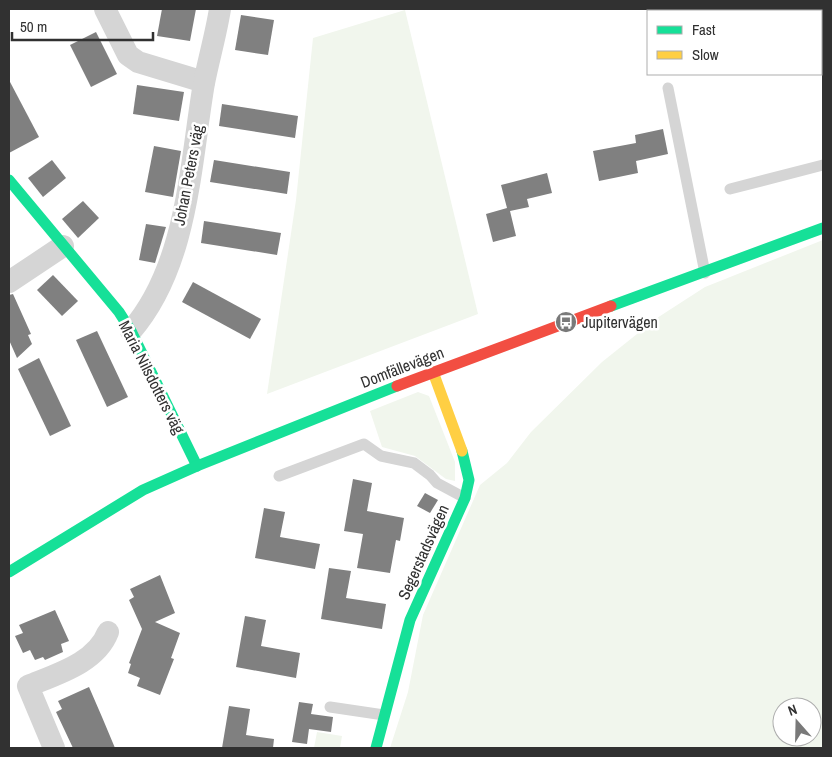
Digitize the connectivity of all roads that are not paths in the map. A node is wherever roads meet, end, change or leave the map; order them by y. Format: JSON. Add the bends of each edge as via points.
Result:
{"nodes":[{"id":1,"x":105,"y":9,"type":"edge"},
{"id":2,"x":220,"y":9,"type":"edge"},
{"id":3,"x":204,"y":82,"type":"junction"},
{"id":4,"x":668,"y":88,"type":"dead end"},
{"id":5,"x":823,"y":165,"type":"edge"},
{"id":6,"x":9,"y":180,"type":"edge"},
{"id":7,"x":730,"y":189,"type":"dead end"},
{"id":8,"x":823,"y":228,"type":"edge"},
{"id":9,"x":63,"y":246,"type":"junction"},
{"id":10,"x":705,"y":272,"type":"junction"},
{"id":11,"x":9,"y":282,"type":"edge"},
{"id":12,"x":131,"y":331,"type":"junction"},
{"id":13,"x":433,"y":372,"type":"junction"},
{"id":14,"x":197,"y":466,"type":"junction"},
{"id":15,"x":279,"y":476,"type":"dead end"},
{"id":16,"x":465,"y":498,"type":"junction"},
{"id":17,"x":9,"y":572,"type":"edge"},
{"id":18,"x":108,"y":632,"type":"dead end"},
{"id":19,"x":330,"y":706,"type":"dead end"},
{"id":20,"x":384,"y":714,"type":"junction"},
{"id":21,"x":54,"y":748,"type":"edge"},
{"id":22,"x":376,"y":748,"type":"edge"}],
"edges":[{"from":1,"to":3,"type":"street","via":[[128,55],[138,62]]},
{"from":2,"to":3,"type":"street","name":"Johan Peters väg"},
{"from":3,"to":12,"type":"street","name":"Johan Peters väg","via":[[184,207],[168,266],[158,292]]},
{"from":4,"to":10,"type":"lane"},
{"from":5,"to":7,"type":"lane"},
{"from":6,"to":9,"type":"street","name":"Maria Nilsdotters väg"},
{"from":8,"to":10,"type":"street","name":"Domfällevägen"},
{"from":9,"to":11,"type":"street"},
{"from":9,"to":12,"type":"street","name":"Maria Nilsdotters väg","via":[[94,280]]},
{"from":10,"to":13,"type":"street","name":"Domfällevägen"},
{"from":12,"to":14,"type":"street","name":"Maria Nilsdotters väg"},
{"from":13,"to":14,"type":"street","name":"Domfällevägen"},
{"from":13,"to":16,"type":"street","name":"Segerstadsvägen","via":[[465,460],[469,480]]},
{"from":14,"to":17,"type":"street","name":"Domfällevägen","via":[[143,490]]},
{"from":15,"to":16,"type":"lane","via":[[364,444],[381,456],[414,463],[437,483]]},
{"from":16,"to":20,"type":"street","name":"Segerstadsvägen","via":[[410,620]]},
{"from":18,"to":21,"type":"street","via":[[103,645],[86,659],[28,686]]},
{"from":19,"to":20,"type":"lane"},
{"from":20,"to":22,"type":"street","name":"Segerstadsvägen"}]}
